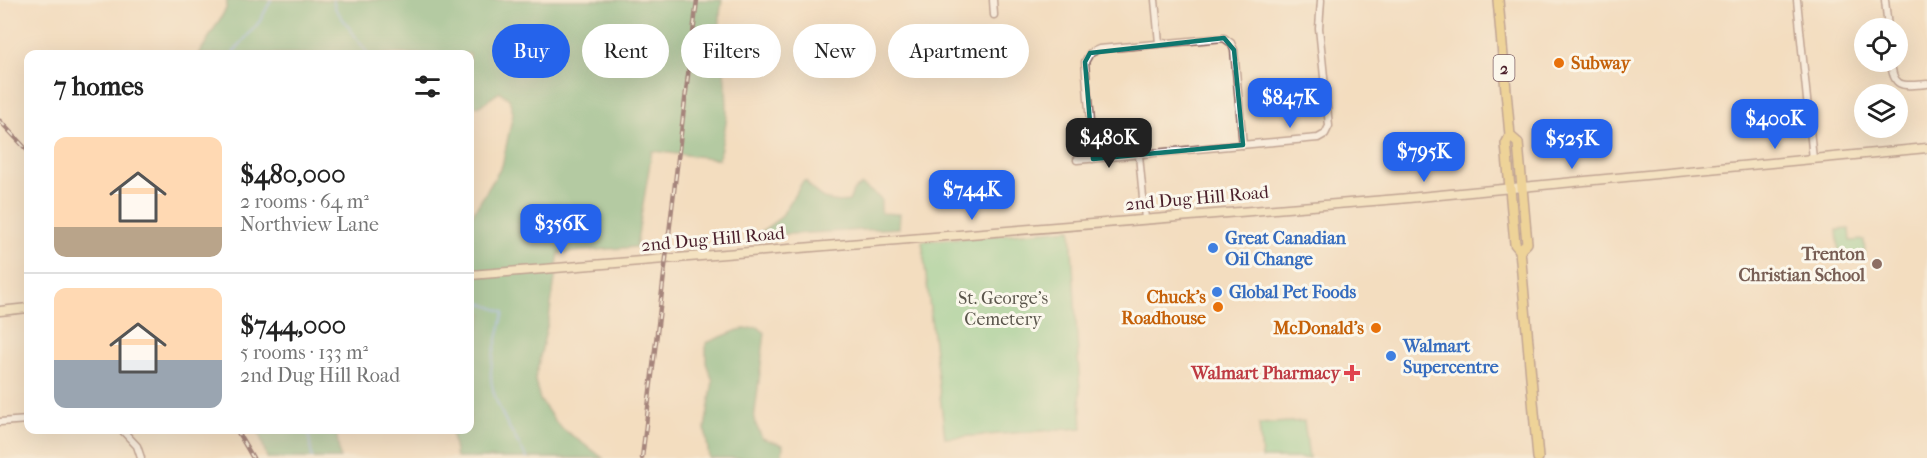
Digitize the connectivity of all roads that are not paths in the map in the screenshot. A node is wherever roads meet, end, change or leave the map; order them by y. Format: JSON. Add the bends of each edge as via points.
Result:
{"nodes":[{"id":1,"x":993,"y":0,"type":"edge"},
{"id":2,"x":1155,"y":0,"type":"edge"},
{"id":3,"x":1321,"y":0,"type":"edge"},
{"id":4,"x":1498,"y":0,"type":"edge"},
{"id":5,"x":1797,"y":0,"type":"edge"},
{"id":6,"x":1885,"y":0,"type":"edge"},
{"id":7,"x":994,"y":15,"type":"dead end"},
{"id":8,"x":1887,"y":18,"type":"edge"},
{"id":9,"x":1159,"y":44,"type":"junction"},
{"id":10,"x":1892,"y":72,"type":"edge"},
{"id":11,"x":1927,"y":84,"type":"edge"},
{"id":12,"x":1510,"y":136,"type":"junction"},
{"id":13,"x":1243,"y":145,"type":"junction"},
{"id":14,"x":1927,"y":148,"type":"edge"},
{"id":15,"x":1139,"y":154,"type":"junction"},
{"id":16,"x":1093,"y":159,"type":"junction"},
{"id":17,"x":1813,"y":159,"type":"junction"},
{"id":18,"x":1077,"y":160,"type":"dead end"},
{"id":19,"x":1522,"y":188,"type":"junction"},
{"id":20,"x":1510,"y":189,"type":"junction"},
{"id":21,"x":1145,"y":219,"type":"junction"},
{"id":22,"x":1520,"y":250,"type":"junction"},
{"id":23,"x":474,"y":275,"type":"edge"},
{"id":24,"x":24,"y":308,"type":"edge"},
{"id":25,"x":0,"y":311,"type":"edge"},
{"id":26,"x":24,"y":420,"type":"edge"},
{"id":27,"x":0,"y":422,"type":"edge"},
{"id":28,"x":125,"y":434,"type":"edge"},
{"id":29,"x":141,"y":458,"type":"edge"},
{"id":30,"x":1538,"y":458,"type":"edge"}],
"edges":[{"from":1,"to":7,"type":"street"},
{"from":2,"to":9,"type":"street"},
{"from":3,"to":13,"type":"street","via":[[1319,28],[1329,126],[1325,134],[1318,138]]},
{"from":4,"to":12,"type":"main road","number":"2"},
{"from":5,"to":17,"type":"street"},
{"from":6,"to":8,"type":"street"},
{"from":9,"to":13,"type":"street","via":[[1224,38],[1231,43]]},
{"from":9,"to":16,"type":"street","via":[[1090,53],[1085,62]]},
{"from":10,"to":11,"type":"street","via":[[1899,84]]},
{"from":12,"to":19,"type":"main road","number":"2","via":[[1518,143]]},
{"from":12,"to":20,"type":"main road","number":"2","via":[[1506,144]]},
{"from":13,"to":15,"type":"street"},
{"from":14,"to":17,"type":"street","name":"2nd Dug Hill Road"},
{"from":15,"to":16,"type":"street"},
{"from":15,"to":21,"type":"street"},
{"from":16,"to":18,"type":"street"},
{"from":17,"to":19,"type":"street","name":"2nd Dug Hill Road"},
{"from":19,"to":20,"type":"street","name":"2nd Dug Hill Road"},
{"from":19,"to":22,"type":"main road","number":"2","via":[[1527,243]]},
{"from":20,"to":21,"type":"street","name":"2nd Dug Hill Road"},
{"from":20,"to":22,"type":"main road","number":"2","via":[[1515,244]]},
{"from":21,"to":23,"type":"street","name":"2nd Dug Hill Road"},
{"from":22,"to":30,"type":"main road","number":"2"},
{"from":24,"to":25,"type":"street"},
{"from":26,"to":27,"type":"street"},
{"from":28,"to":29,"type":"street"}]}
